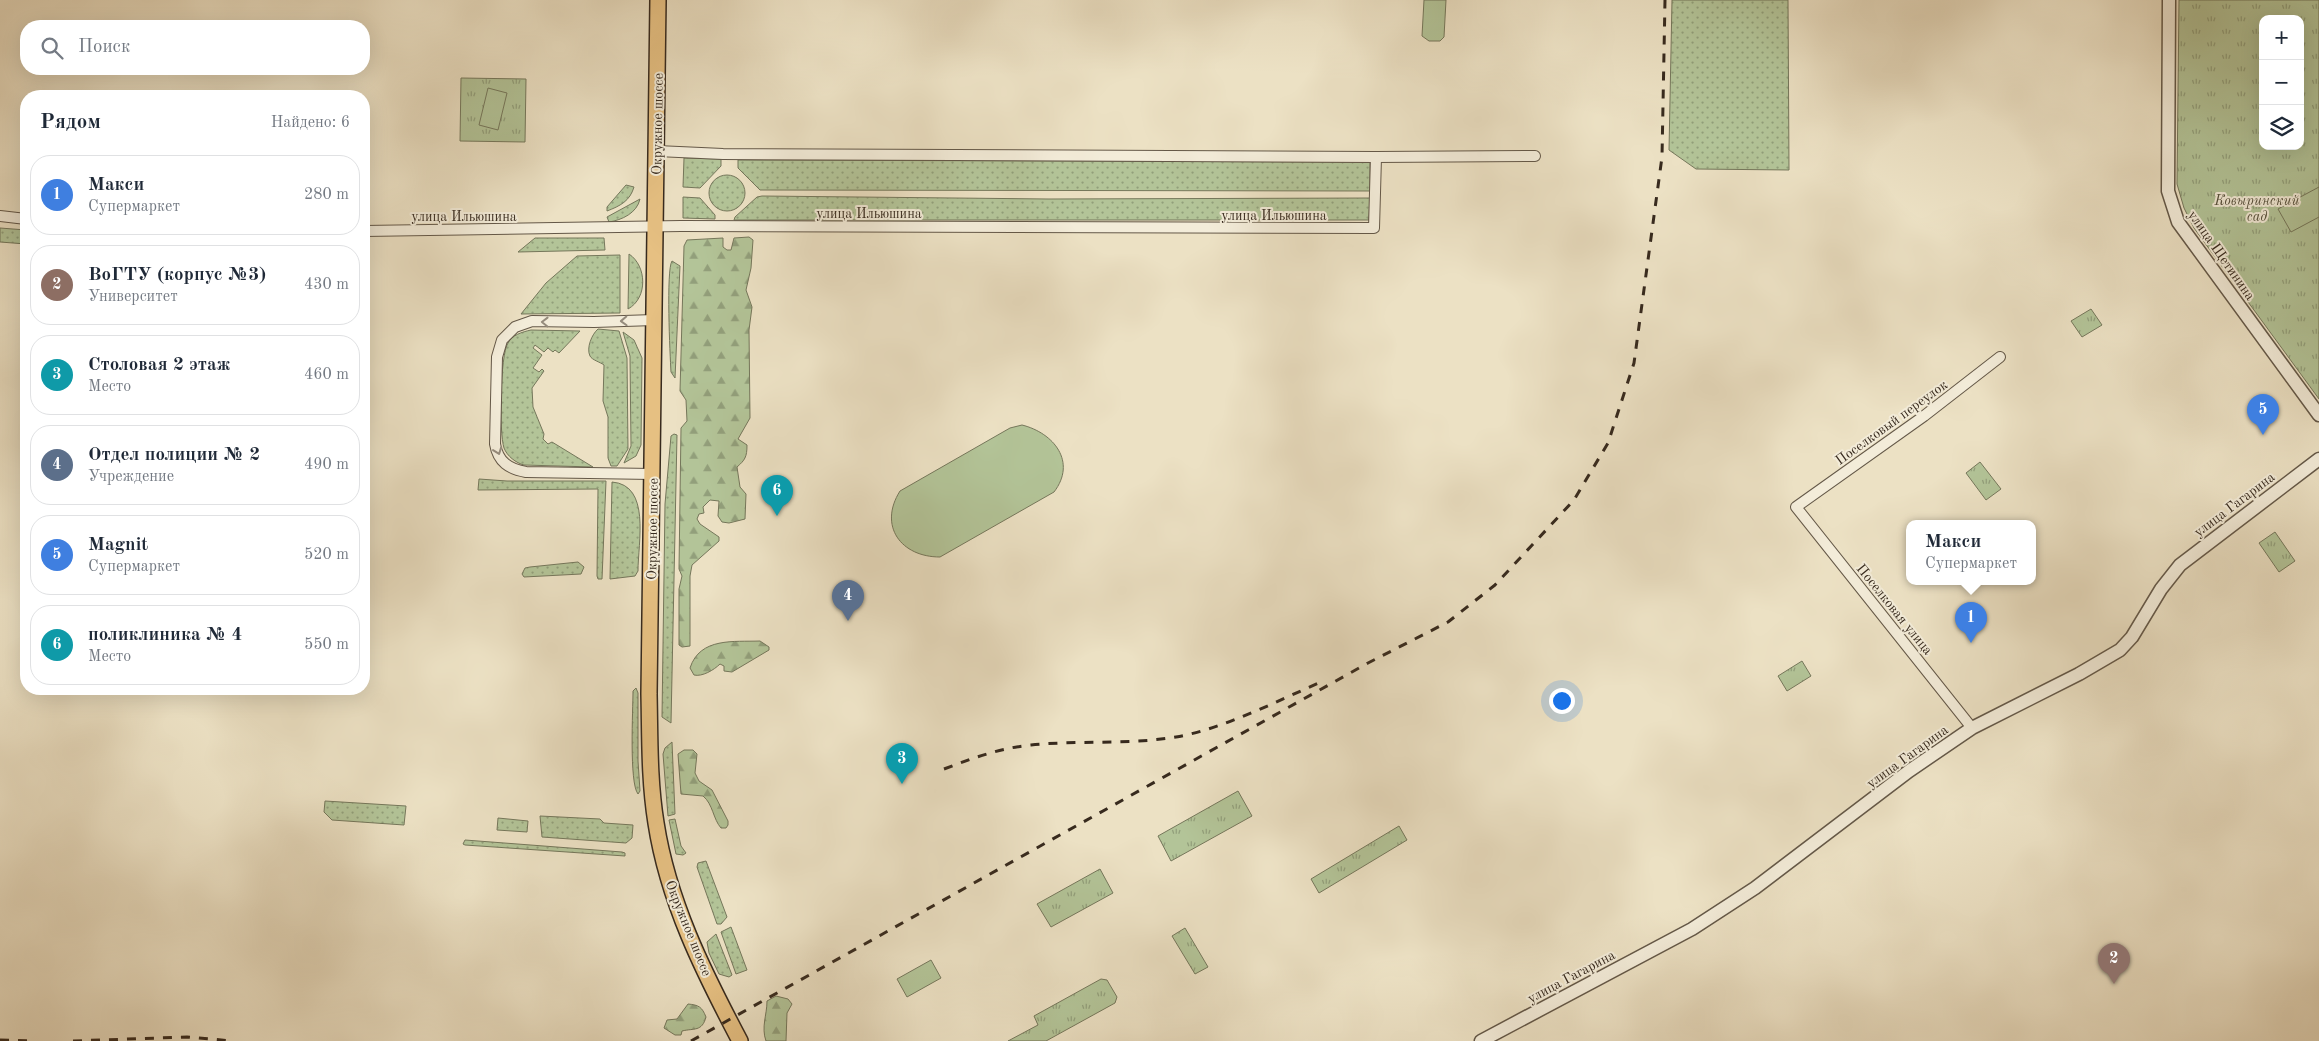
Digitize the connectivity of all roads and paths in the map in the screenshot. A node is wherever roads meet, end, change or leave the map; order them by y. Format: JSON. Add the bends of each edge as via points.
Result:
{"nodes":[{"id":1,"x":658,"y":0,"type":"edge"},
{"id":2,"x":2169,"y":0,"type":"edge"},
{"id":3,"x":657,"y":151,"type":"junction"},
{"id":4,"x":1536,"y":156,"type":"dead end"},
{"id":5,"x":1376,"y":157,"type":"junction"},
{"id":6,"x":0,"y":216,"type":"edge"},
{"id":7,"x":20,"y":218,"type":"edge"},
{"id":8,"x":656,"y":226,"type":"junction"},
{"id":9,"x":370,"y":231,"type":"edge"},
{"id":10,"x":654,"y":320,"type":"junction"},
{"id":11,"x":2000,"y":357,"type":"dead end"},
{"id":12,"x":2319,"y":415,"type":"edge"},
{"id":13,"x":2319,"y":459,"type":"edge"},
{"id":14,"x":652,"y":474,"type":"junction"},
{"id":15,"x":1796,"y":507,"type":"joint"},
{"id":16,"x":1972,"y":728,"type":"junction"},
{"id":17,"x":740,"y":1041,"type":"edge"},
{"id":18,"x":1481,"y":1041,"type":"edge"}],
"edges":[{"from":1,"to":3,"type":"main road","name":"Окружное шоссе"},
{"from":2,"to":12,"type":"street","name":"улица Щетинина","via":[[2168,190],[2176,216]]},
{"from":3,"to":5,"type":"street"},
{"from":3,"to":8,"type":"main road","name":"Окружное шоссе"},
{"from":4,"to":5,"type":"street"},
{"from":5,"to":8,"type":"street","name":"улица Ильюшина","via":[[1374,228]]},
{"from":6,"to":7,"type":"street"},
{"from":8,"to":9,"type":"street","name":"улица Ильюшина"},
{"from":8,"to":10,"type":"main road","name":"Окружное шоссе"},
{"from":10,"to":14,"type":"main road","name":"Окружное шоссе"},
{"from":10,"to":14,"type":"street","one_way":true,"via":[[532,321],[515,327],[502,340],[496,357],[495,444],[504,464],[526,472]]},
{"from":11,"to":15,"type":"street","name":"Поселковый переулок","via":[[1924,416]]},
{"from":13,"to":16,"type":"street","name":"улица Гагарина","via":[[2180,565],[2120,650]]},
{"from":14,"to":17,"type":"main road","name":"Окружное шоссе","via":[[649,694],[656,822],[680,915]]},
{"from":15,"to":16,"type":"street","name":"Поселковая улица"},
{"from":16,"to":18,"type":"street","name":"улица Гагарина","via":[[1909,771],[1755,888],[1700,924]]}]}
